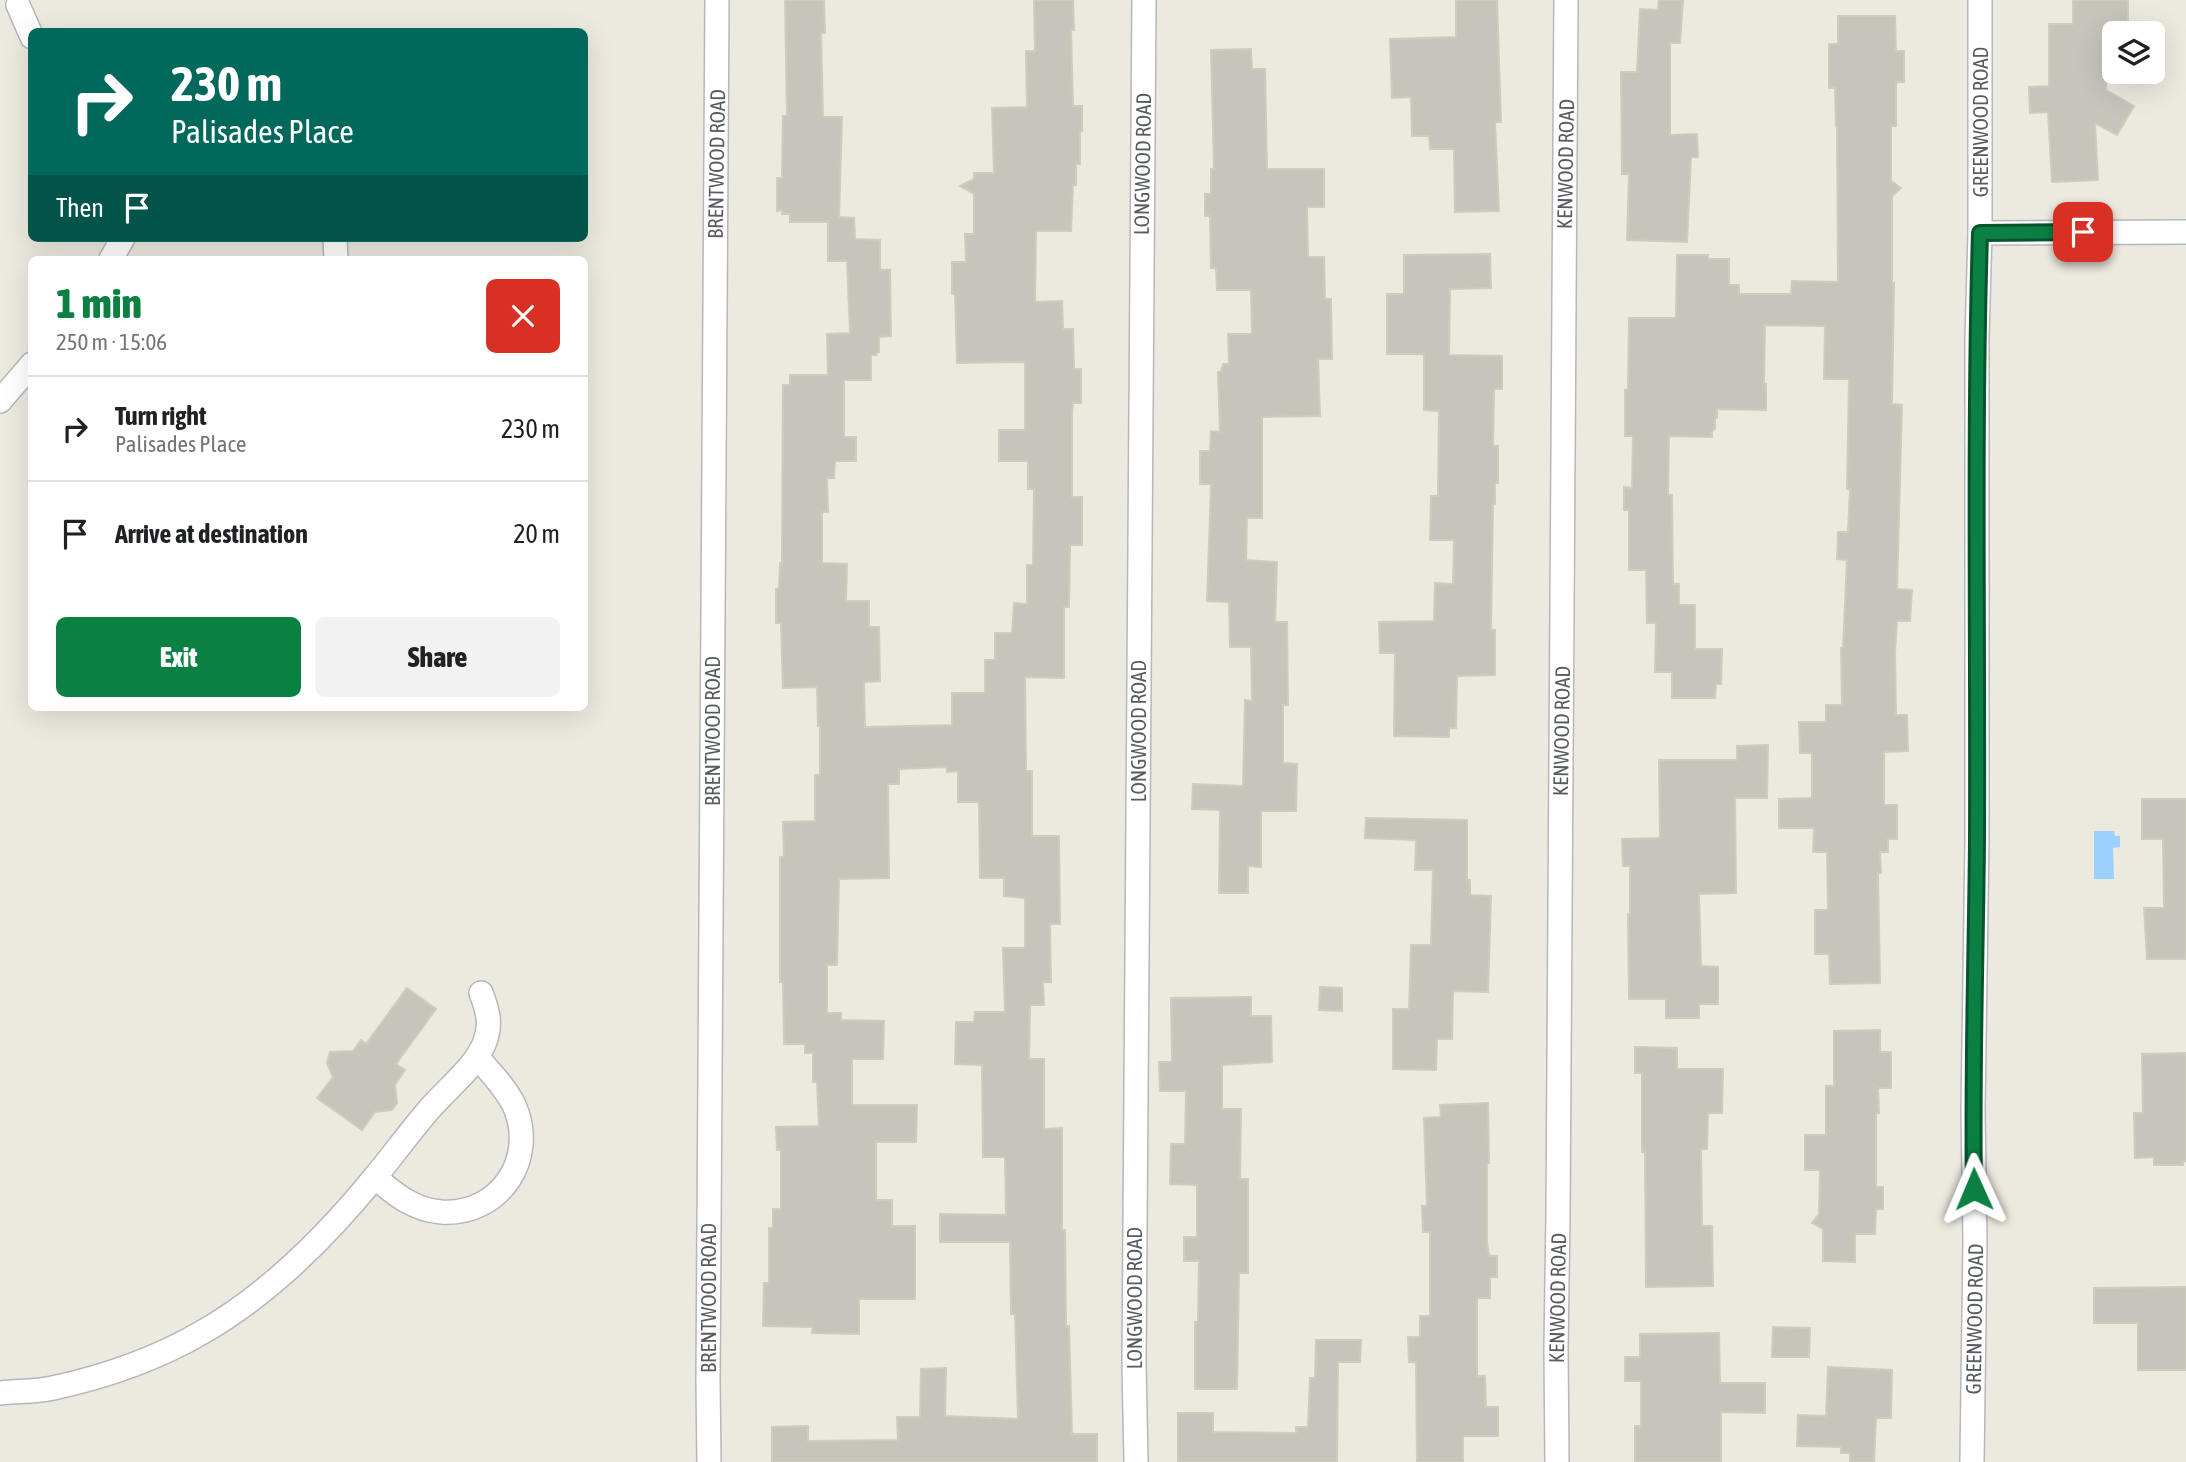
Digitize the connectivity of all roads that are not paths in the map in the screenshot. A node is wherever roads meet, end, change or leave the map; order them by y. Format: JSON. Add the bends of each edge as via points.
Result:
{"nodes":[{"id":1,"x":717,"y":0,"type":"edge"},
{"id":2,"x":1144,"y":0,"type":"edge"},
{"id":3,"x":1566,"y":0,"type":"edge"},
{"id":4,"x":1980,"y":0,"type":"edge"},
{"id":5,"x":18,"y":5,"type":"dead end"},
{"id":6,"x":28,"y":28,"type":"edge"},
{"id":7,"x":2186,"y":232,"type":"edge"},
{"id":8,"x":1980,"y":233,"type":"junction"},
{"id":9,"x":28,"y":369,"type":"edge"},
{"id":10,"x":0,"y":401,"type":"edge"},
{"id":11,"x":481,"y":993,"type":"dead end"},
{"id":12,"x":478,"y":1058,"type":"junction"},
{"id":13,"x":375,"y":1177,"type":"junction"},
{"id":14,"x":0,"y":1393,"type":"edge"},
{"id":15,"x":709,"y":1462,"type":"edge"},
{"id":16,"x":1136,"y":1462,"type":"edge"},
{"id":17,"x":1557,"y":1462,"type":"edge"},
{"id":18,"x":1972,"y":1462,"type":"edge"}],
"edges":[{"from":1,"to":15,"type":"street","name":"BRENTWOOD ROAD"},
{"from":2,"to":16,"type":"street","name":"LONGWOOD ROAD"},
{"from":3,"to":17,"type":"street","name":"KENWOOD ROAD"},
{"from":4,"to":8,"type":"street","name":"GREENWOOD ROAD"},
{"from":5,"to":6,"type":"street"},
{"from":7,"to":8,"type":"street"},
{"from":8,"to":18,"type":"street","name":"GREENWOOD ROAD"},
{"from":9,"to":10,"type":"street"},
{"from":11,"to":12,"type":"street","via":[[489,1027]]},
{"from":12,"to":13,"type":"street"},
{"from":12,"to":13,"type":"street","via":[[515,1107],[523,1143],[513,1174],[501,1189],[471,1209],[439,1212],[410,1203]]},
{"from":13,"to":14,"type":"street","via":[[289,1268],[201,1334],[165,1353],[101,1375],[50,1389]]}]}
